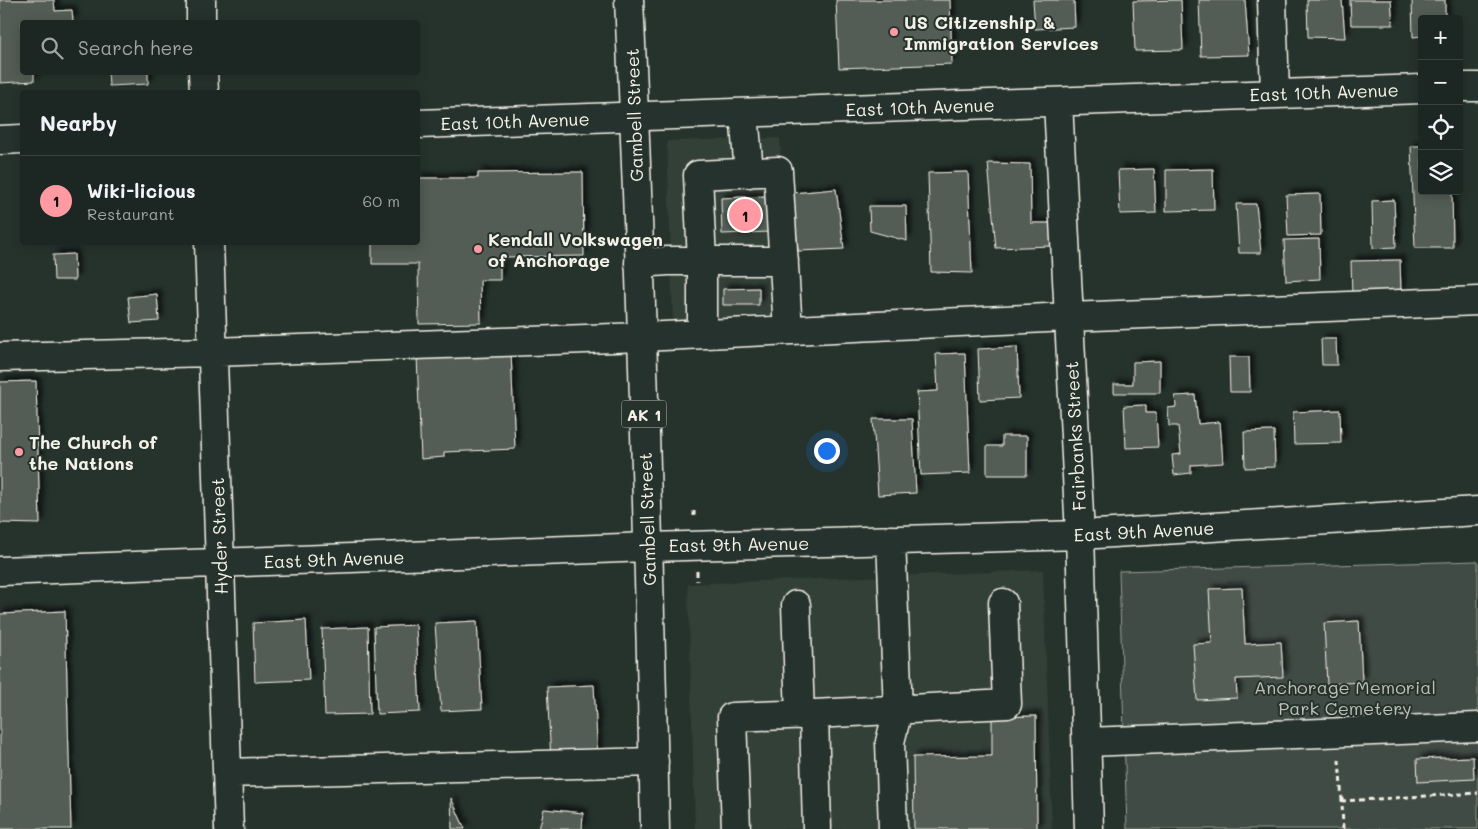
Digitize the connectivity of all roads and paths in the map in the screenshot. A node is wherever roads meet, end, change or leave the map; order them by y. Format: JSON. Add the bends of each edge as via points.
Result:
{"nodes":[{"id":1,"x":201,"y":0,"type":"edge"},
{"id":2,"x":629,"y":0,"type":"edge"},
{"id":3,"x":1272,"y":0,"type":"edge"},
{"id":4,"x":201,"y":20,"type":"edge"},
{"id":5,"x":203,"y":75,"type":"edge"},
{"id":6,"x":1463,"y":87,"type":"edge"},
{"id":7,"x":1478,"y":87,"type":"edge"},
{"id":8,"x":1418,"y":89,"type":"edge"},
{"id":9,"x":204,"y":90,"type":"edge"},
{"id":10,"x":1276,"y":94,"type":"junction"},
{"id":11,"x":1058,"y":102,"type":"junction"},
{"id":12,"x":744,"y":113,"type":"junction"},
{"id":13,"x":635,"y":117,"type":"junction"},
{"id":14,"x":420,"y":124,"type":"edge"},
{"id":15,"x":20,"y":139,"type":"edge"},
{"id":16,"x":0,"y":140,"type":"edge"},
{"id":17,"x":749,"y":172,"type":"junction"},
{"id":18,"x":209,"y":245,"type":"edge"},
{"id":19,"x":784,"y":261,"type":"junction"},
{"id":20,"x":702,"y":262,"type":"junction"},
{"id":21,"x":640,"y":263,"type":"junction"},
{"id":22,"x":1478,"y":301,"type":"edge"},
{"id":23,"x":1068,"y":317,"type":"junction"},
{"id":24,"x":788,"y":330,"type":"junction"},
{"id":25,"x":702,"y":334,"type":"junction"},
{"id":26,"x":642,"y":337,"type":"junction"},
{"id":27,"x":213,"y":352,"type":"junction"},
{"id":28,"x":0,"y":357,"type":"edge"},
{"id":29,"x":1478,"y":511,"type":"edge"},
{"id":30,"x":1080,"y":535,"type":"junction"},
{"id":31,"x":891,"y":540,"type":"junction"},
{"id":32,"x":648,"y":547,"type":"junction"},
{"id":33,"x":220,"y":563,"type":"junction"},
{"id":34,"x":0,"y":571,"type":"edge"},
{"id":35,"x":1003,"y":603,"type":"dead end"},
{"id":36,"x":796,"y":606,"type":"dead end"},
{"id":37,"x":898,"y":710,"type":"junction"},
{"id":38,"x":807,"y":714,"type":"junction"},
{"id":39,"x":1478,"y":727,"type":"edge"},
{"id":40,"x":1338,"y":732,"type":"junction"},
{"id":41,"x":1086,"y":742,"type":"junction"},
{"id":42,"x":654,"y":762,"type":"junction"},
{"id":43,"x":228,"y":773,"type":"junction"},
{"id":44,"x":1478,"y":793,"type":"edge"},
{"id":45,"x":1342,"y":802,"type":"junction"},
{"id":46,"x":230,"y":829,"type":"edge"},
{"id":47,"x":655,"y":829,"type":"edge"},
{"id":48,"x":736,"y":829,"type":"edge"},
{"id":49,"x":817,"y":829,"type":"edge"},
{"id":50,"x":893,"y":829,"type":"edge"},
{"id":51,"x":1090,"y":829,"type":"edge"},
{"id":52,"x":1343,"y":829,"type":"edge"}],
"edges":[{"from":1,"to":4,"type":"main road"},
{"from":2,"to":13,"type":"main road","name":"Gambell Street","number":"AK 1"},
{"from":3,"to":10,"type":"main road"},
{"from":5,"to":9,"type":"main road"},
{"from":6,"to":7,"type":"main road"},
{"from":8,"to":10,"type":"main road","name":"East 10th Avenue"},
{"from":10,"to":11,"type":"main road","name":"East 10th Avenue"},
{"from":11,"to":12,"type":"main road","name":"East 10th Avenue"},
{"from":11,"to":23,"type":"main road","name":"Fairbanks Street"},
{"from":12,"to":13,"type":"main road","name":"East 10th Avenue"},
{"from":12,"to":17,"type":"main road"},
{"from":13,"to":14,"type":"main road","name":"East 10th Avenue"},
{"from":13,"to":21,"type":"main road","name":"Gambell Street","number":"AK 1"},
{"from":15,"to":16,"type":"main road"},
{"from":17,"to":19,"type":"main road","via":[[778,172]]},
{"from":17,"to":20,"type":"main road","via":[[698,175]]},
{"from":18,"to":27,"type":"main road","name":"Hyder Street"},
{"from":19,"to":20,"type":"main road"},
{"from":19,"to":24,"type":"main road"},
{"from":20,"to":21,"type":"main road"},
{"from":20,"to":25,"type":"main road"},
{"from":21,"to":26,"type":"main road","name":"Gambell Street","number":"AK 1"},
{"from":22,"to":23,"type":"main road"},
{"from":23,"to":24,"type":"main road"},
{"from":23,"to":30,"type":"main road","name":"Fairbanks Street"},
{"from":24,"to":25,"type":"main road"},
{"from":25,"to":26,"type":"main road"},
{"from":26,"to":27,"type":"main road"},
{"from":26,"to":32,"type":"main road","name":"Gambell Street","number":"AK 1"},
{"from":27,"to":28,"type":"main road"},
{"from":27,"to":33,"type":"main road","name":"Hyder Street"},
{"from":29,"to":30,"type":"main road","name":"East 9th Avenue"},
{"from":30,"to":31,"type":"main road","name":"East 9th Avenue"},
{"from":30,"to":41,"type":"main road","name":"Fairbanks Street"},
{"from":31,"to":32,"type":"main road","name":"East 9th Avenue"},
{"from":31,"to":37,"type":"main road"},
{"from":32,"to":33,"type":"main road","name":"East 9th Avenue"},
{"from":32,"to":42,"type":"main road","name":"Gambell Street","number":"AK 1"},
{"from":33,"to":34,"type":"main road","name":"East 9th Avenue"},
{"from":33,"to":43,"type":"main road","name":"Hyder Street"},
{"from":35,"to":37,"type":"main road","via":[[1007,704]]},
{"from":36,"to":38,"type":"main road"},
{"from":37,"to":38,"type":"main road"},
{"from":37,"to":50,"type":"main road","via":[[890,742]]},
{"from":38,"to":48,"type":"main road","via":[[732,717]]},
{"from":38,"to":49,"type":"main road"},
{"from":39,"to":40,"type":"main road"},
{"from":40,"to":41,"type":"main road"},
{"from":40,"to":45,"type":"path"},
{"from":41,"to":51,"type":"main road","name":"Fairbanks Street"},
{"from":42,"to":43,"type":"main road"},
{"from":42,"to":47,"type":"main road","name":"Gambell Street","number":"AK 1"},
{"from":43,"to":46,"type":"main road","name":"Hyder Street"},
{"from":44,"to":45,"type":"path"},
{"from":45,"to":52,"type":"path"}]}
